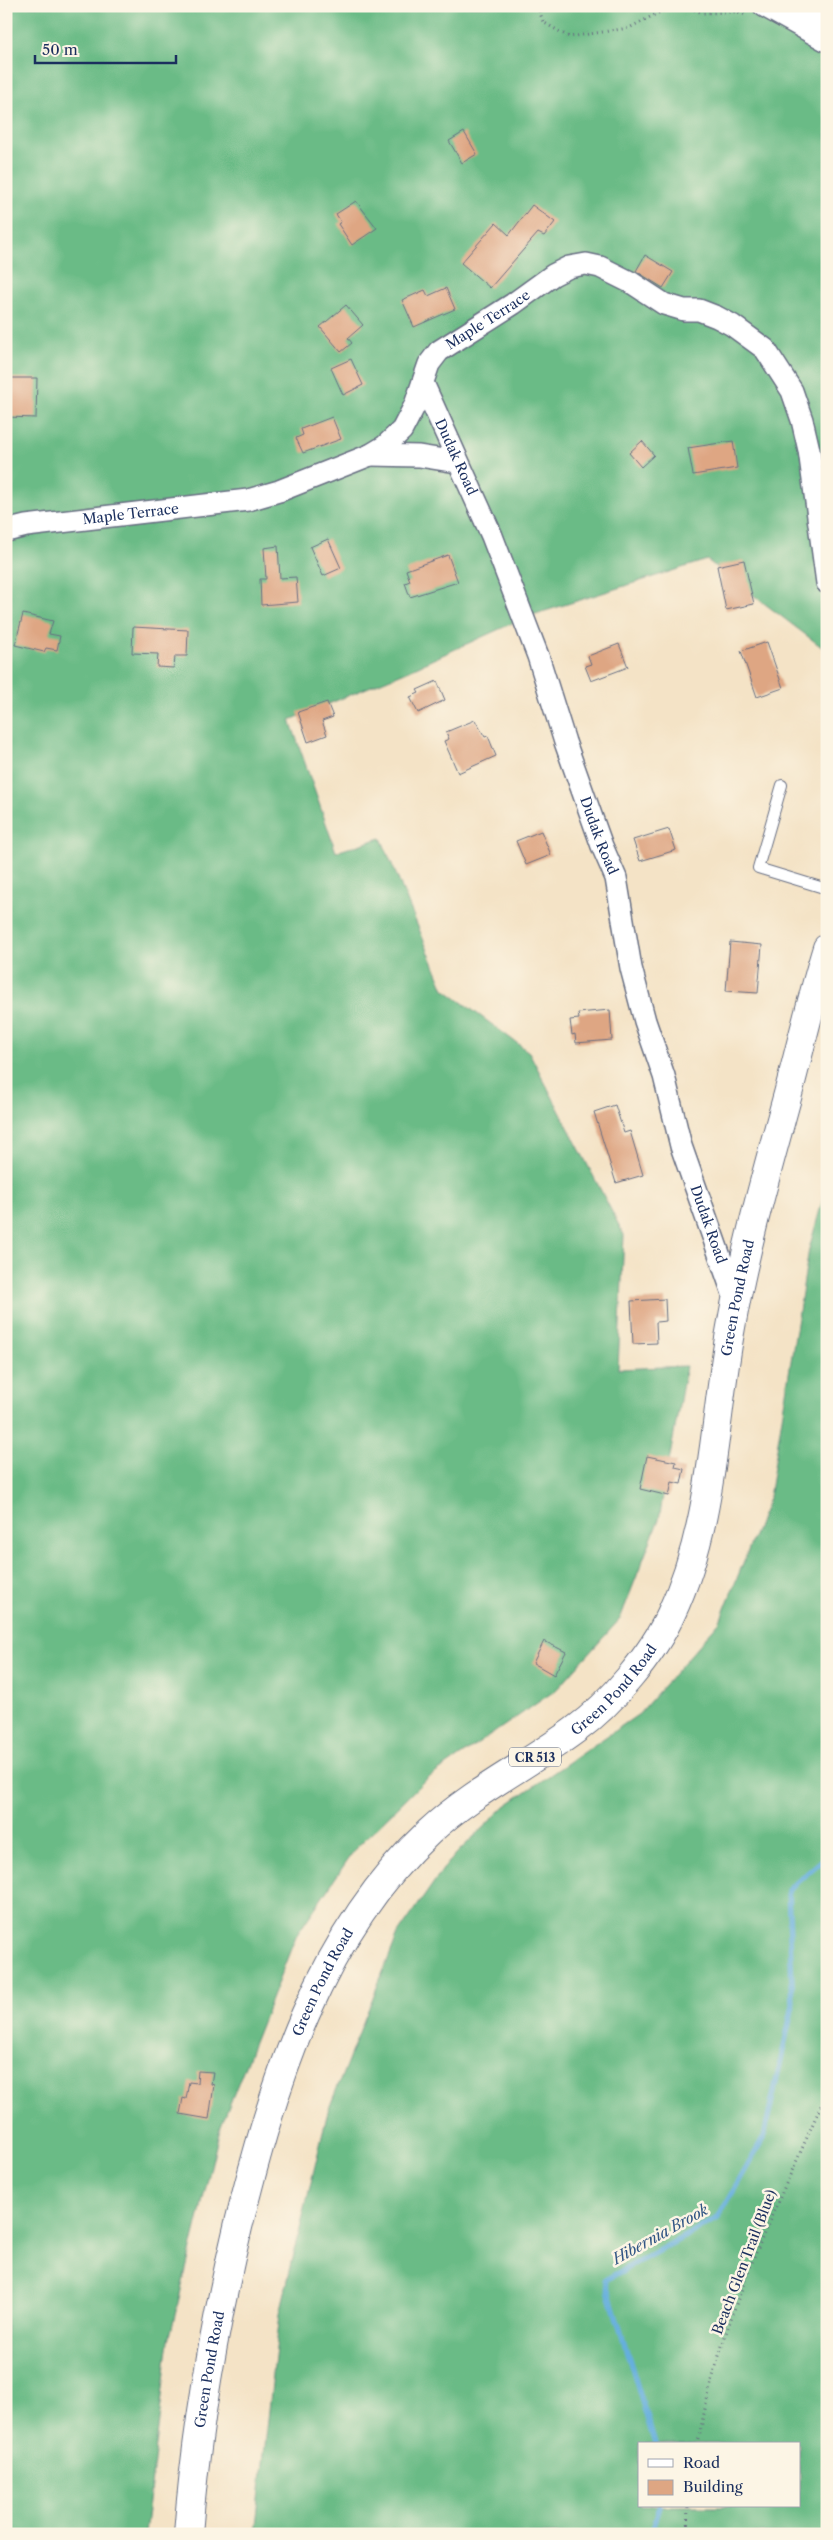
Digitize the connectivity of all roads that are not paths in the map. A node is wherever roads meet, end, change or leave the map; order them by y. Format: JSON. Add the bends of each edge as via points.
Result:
{"nodes":[{"id":1,"x":764,"y":6,"type":"edge"},
{"id":2,"x":805,"y":6,"type":"edge"},
{"id":3,"x":827,"y":37,"type":"edge"},
{"id":4,"x":827,"y":41,"type":"edge"},
{"id":5,"x":423,"y":383,"type":"junction"},
{"id":6,"x":370,"y":455,"type":"junction"},
{"id":7,"x":457,"y":462,"type":"junction"},
{"id":8,"x":6,"y":531,"type":"edge"},
{"id":9,"x":827,"y":583,"type":"edge"},
{"id":10,"x":782,"y":785,"type":"dead end"},
{"id":11,"x":827,"y":889,"type":"edge"},
{"id":12,"x":827,"y":948,"type":"edge"},
{"id":13,"x":736,"y":1302,"type":"junction"},
{"id":14,"x":188,"y":2534,"type":"edge"}],
"edges":[{"from":1,"to":4,"type":"street"},
{"from":2,"to":3,"type":"street"},
{"from":5,"to":6,"type":"street","name":"Maple Terrace","via":[[402,430]]},
{"from":5,"to":7,"type":"street","name":"Dudak Road"},
{"from":5,"to":9,"type":"street","name":"Maple Terrace","via":[[429,364],[439,351],[569,267],[586,264],[600,267],[664,304],[684,310],[700,310],[717,317],[765,349],[792,391],[809,450]]},
{"from":6,"to":7,"type":"street","via":[[419,456]]},
{"from":6,"to":8,"type":"street","name":"Maple Terrace","via":[[248,500]]},
{"from":7,"to":13,"type":"street","name":"Dudak Road","via":[[492,536],[538,656],[572,761],[616,878],[631,968],[664,1076],[681,1146]]},
{"from":10,"to":11,"type":"lane","via":[[758,868]]},
{"from":12,"to":13,"type":"main road","name":"Green Pond Road","number":"CR 513","via":[[749,1237]]},
{"from":13,"to":14,"type":"main road","name":"Green Pond Road","number":"CR 513","via":[[706,1508],[687,1576],[670,1618],[614,1694],[580,1727],[497,1780],[431,1830],[392,1870],[373,1892],[320,1983],[275,2089],[220,2302],[206,2374]]}]}
